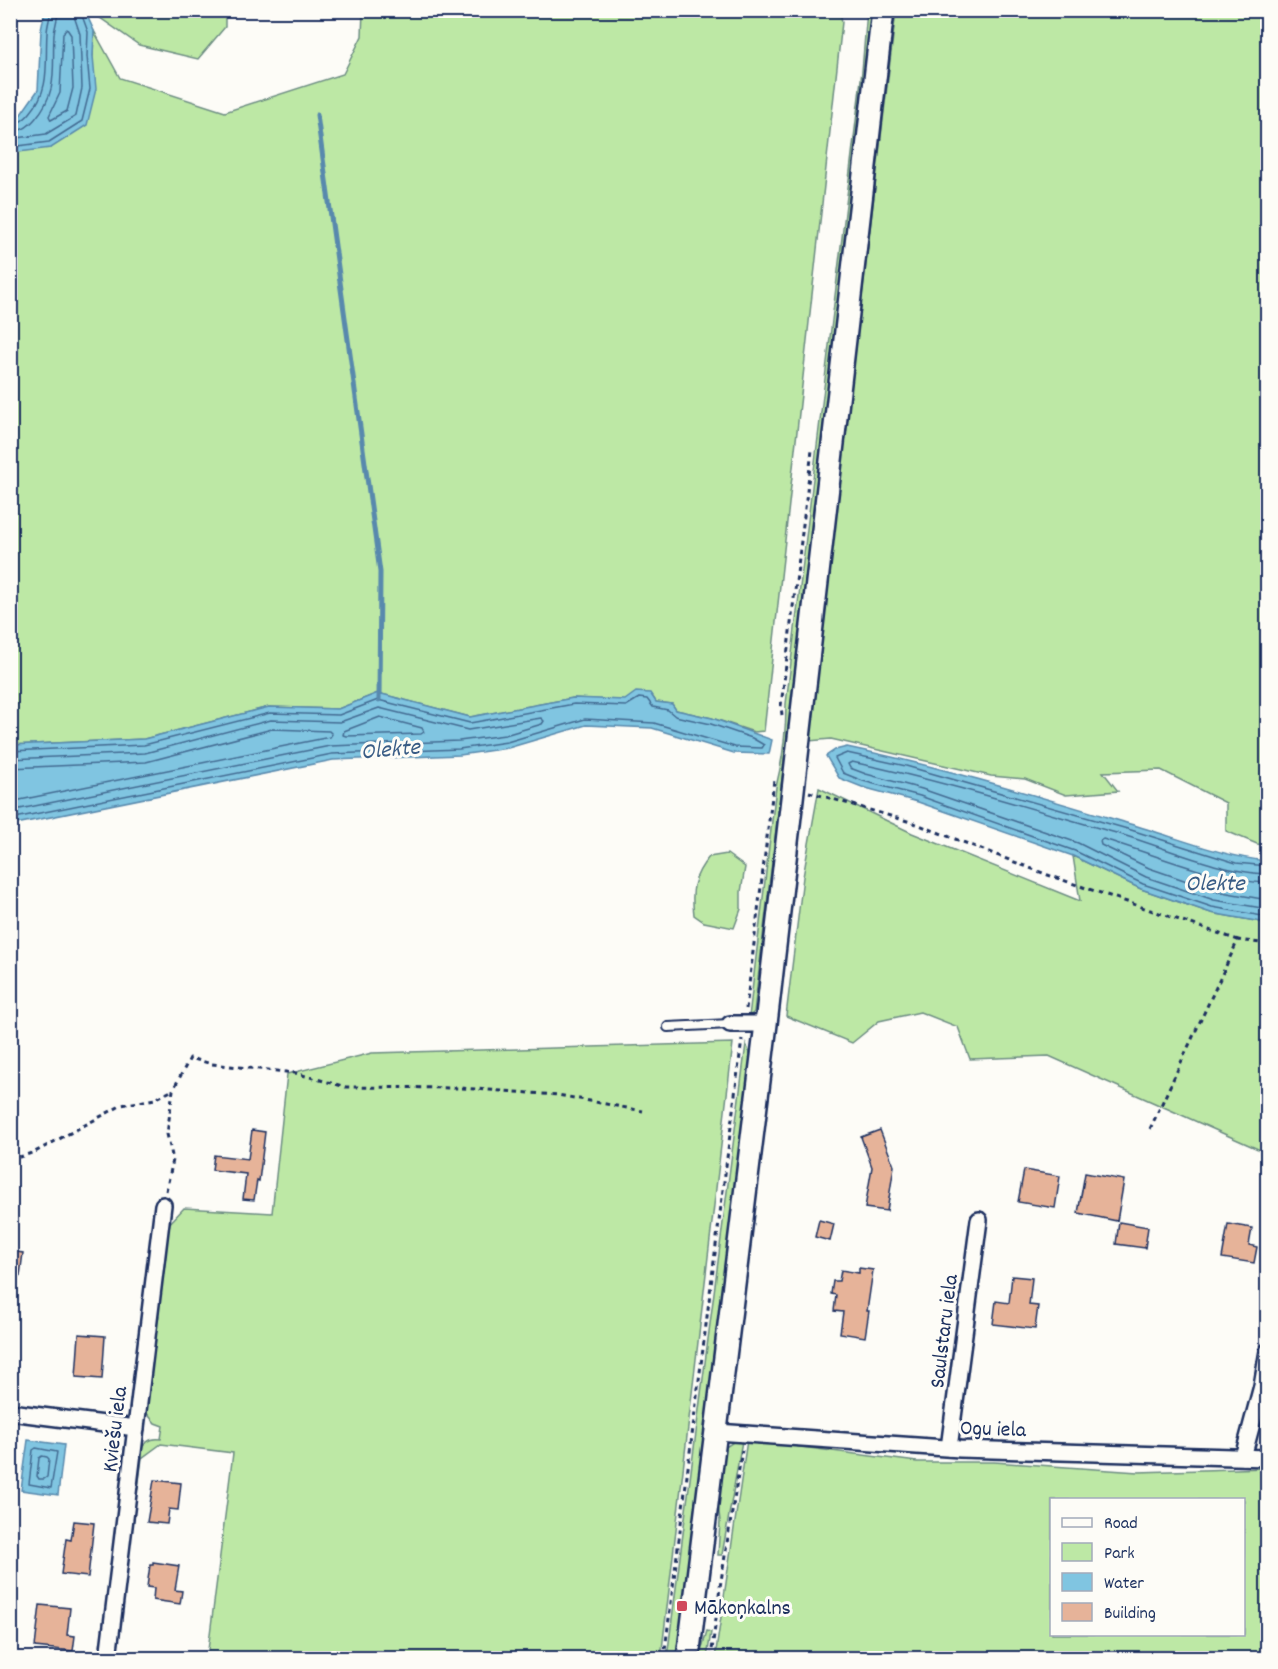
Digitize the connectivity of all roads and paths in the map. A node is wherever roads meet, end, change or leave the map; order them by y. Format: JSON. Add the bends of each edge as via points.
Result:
{"nodes":[{"id":1,"x":883,"y":10,"type":"edge"},
{"id":2,"x":812,"y":448,"type":"dead end"},
{"id":3,"x":782,"y":716,"type":"dead end"},
{"id":4,"x":776,"y":774,"type":"dead end"},
{"id":5,"x":793,"y":787,"type":"junction"},
{"id":6,"x":1238,"y":940,"type":"junction"},
{"id":7,"x":1268,"y":944,"type":"edge"},
{"id":8,"x":737,"y":1024,"type":"junction"},
{"id":9,"x":766,"y":1024,"type":"junction"},
{"id":10,"x":668,"y":1027,"type":"dead end"},
{"id":11,"x":173,"y":1090,"type":"junction"},
{"id":12,"x":643,"y":1111,"type":"dead end"},
{"id":13,"x":1150,"y":1129,"type":"dead end"},
{"id":14,"x":10,"y":1160,"type":"edge"},
{"id":15,"x":163,"y":1205,"type":"joint"},
{"id":16,"x":979,"y":1220,"type":"dead end"},
{"id":17,"x":1268,"y":1351,"type":"edge"},
{"id":18,"x":10,"y":1412,"type":"edge"},
{"id":19,"x":136,"y":1428,"type":"junction"},
{"id":20,"x":717,"y":1432,"type":"junction"},
{"id":21,"x":745,"y":1434,"type":"junction"},
{"id":22,"x":949,"y":1448,"type":"junction"},
{"id":23,"x":1243,"y":1457,"type":"junction"},
{"id":24,"x":1268,"y":1458,"type":"edge"},
{"id":25,"x":108,"y":1659,"type":"edge"},
{"id":26,"x":664,"y":1659,"type":"edge"},
{"id":27,"x":688,"y":1659,"type":"edge"},
{"id":28,"x":711,"y":1659,"type":"edge"}],
"edges":[{"from":1,"to":5,"type":"main road"},
{"from":2,"to":3,"type":"path"},
{"from":4,"to":8,"type":"path"},
{"from":5,"to":6,"type":"path","via":[[914,823],[1092,891]]},
{"from":5,"to":9,"type":"main road"},
{"from":6,"to":7,"type":"path"},
{"from":6,"to":13,"type":"path"},
{"from":8,"to":9,"type":"street"},
{"from":8,"to":10,"type":"lane"},
{"from":8,"to":26,"type":"path"},
{"from":9,"to":20,"type":"main road"},
{"from":11,"to":12,"type":"path","via":[[190,1058],[212,1064],[295,1072],[346,1087],[461,1088],[558,1095]]},
{"from":11,"to":14,"type":"path","via":[[155,1099],[122,1105],[35,1152]]},
{"from":11,"to":15,"type":"path","via":[[167,1134],[173,1160]]},
{"from":15,"to":19,"type":"street","name":"Kviešu iela"},
{"from":16,"to":22,"type":"street","name":"Saulstaru iela"},
{"from":17,"to":23,"type":"street"},
{"from":18,"to":19,"type":"street"},
{"from":19,"to":25,"type":"street","name":"Kviešu iela"},
{"from":20,"to":21,"type":"street","name":"Ogu iela"},
{"from":20,"to":27,"type":"main road"},
{"from":21,"to":22,"type":"street","name":"Ogu iela"},
{"from":21,"to":28,"type":"path","via":[[718,1588]]},
{"from":22,"to":23,"type":"street","name":"Ogu iela"},
{"from":23,"to":24,"type":"street","name":"Ogu iela"}]}
